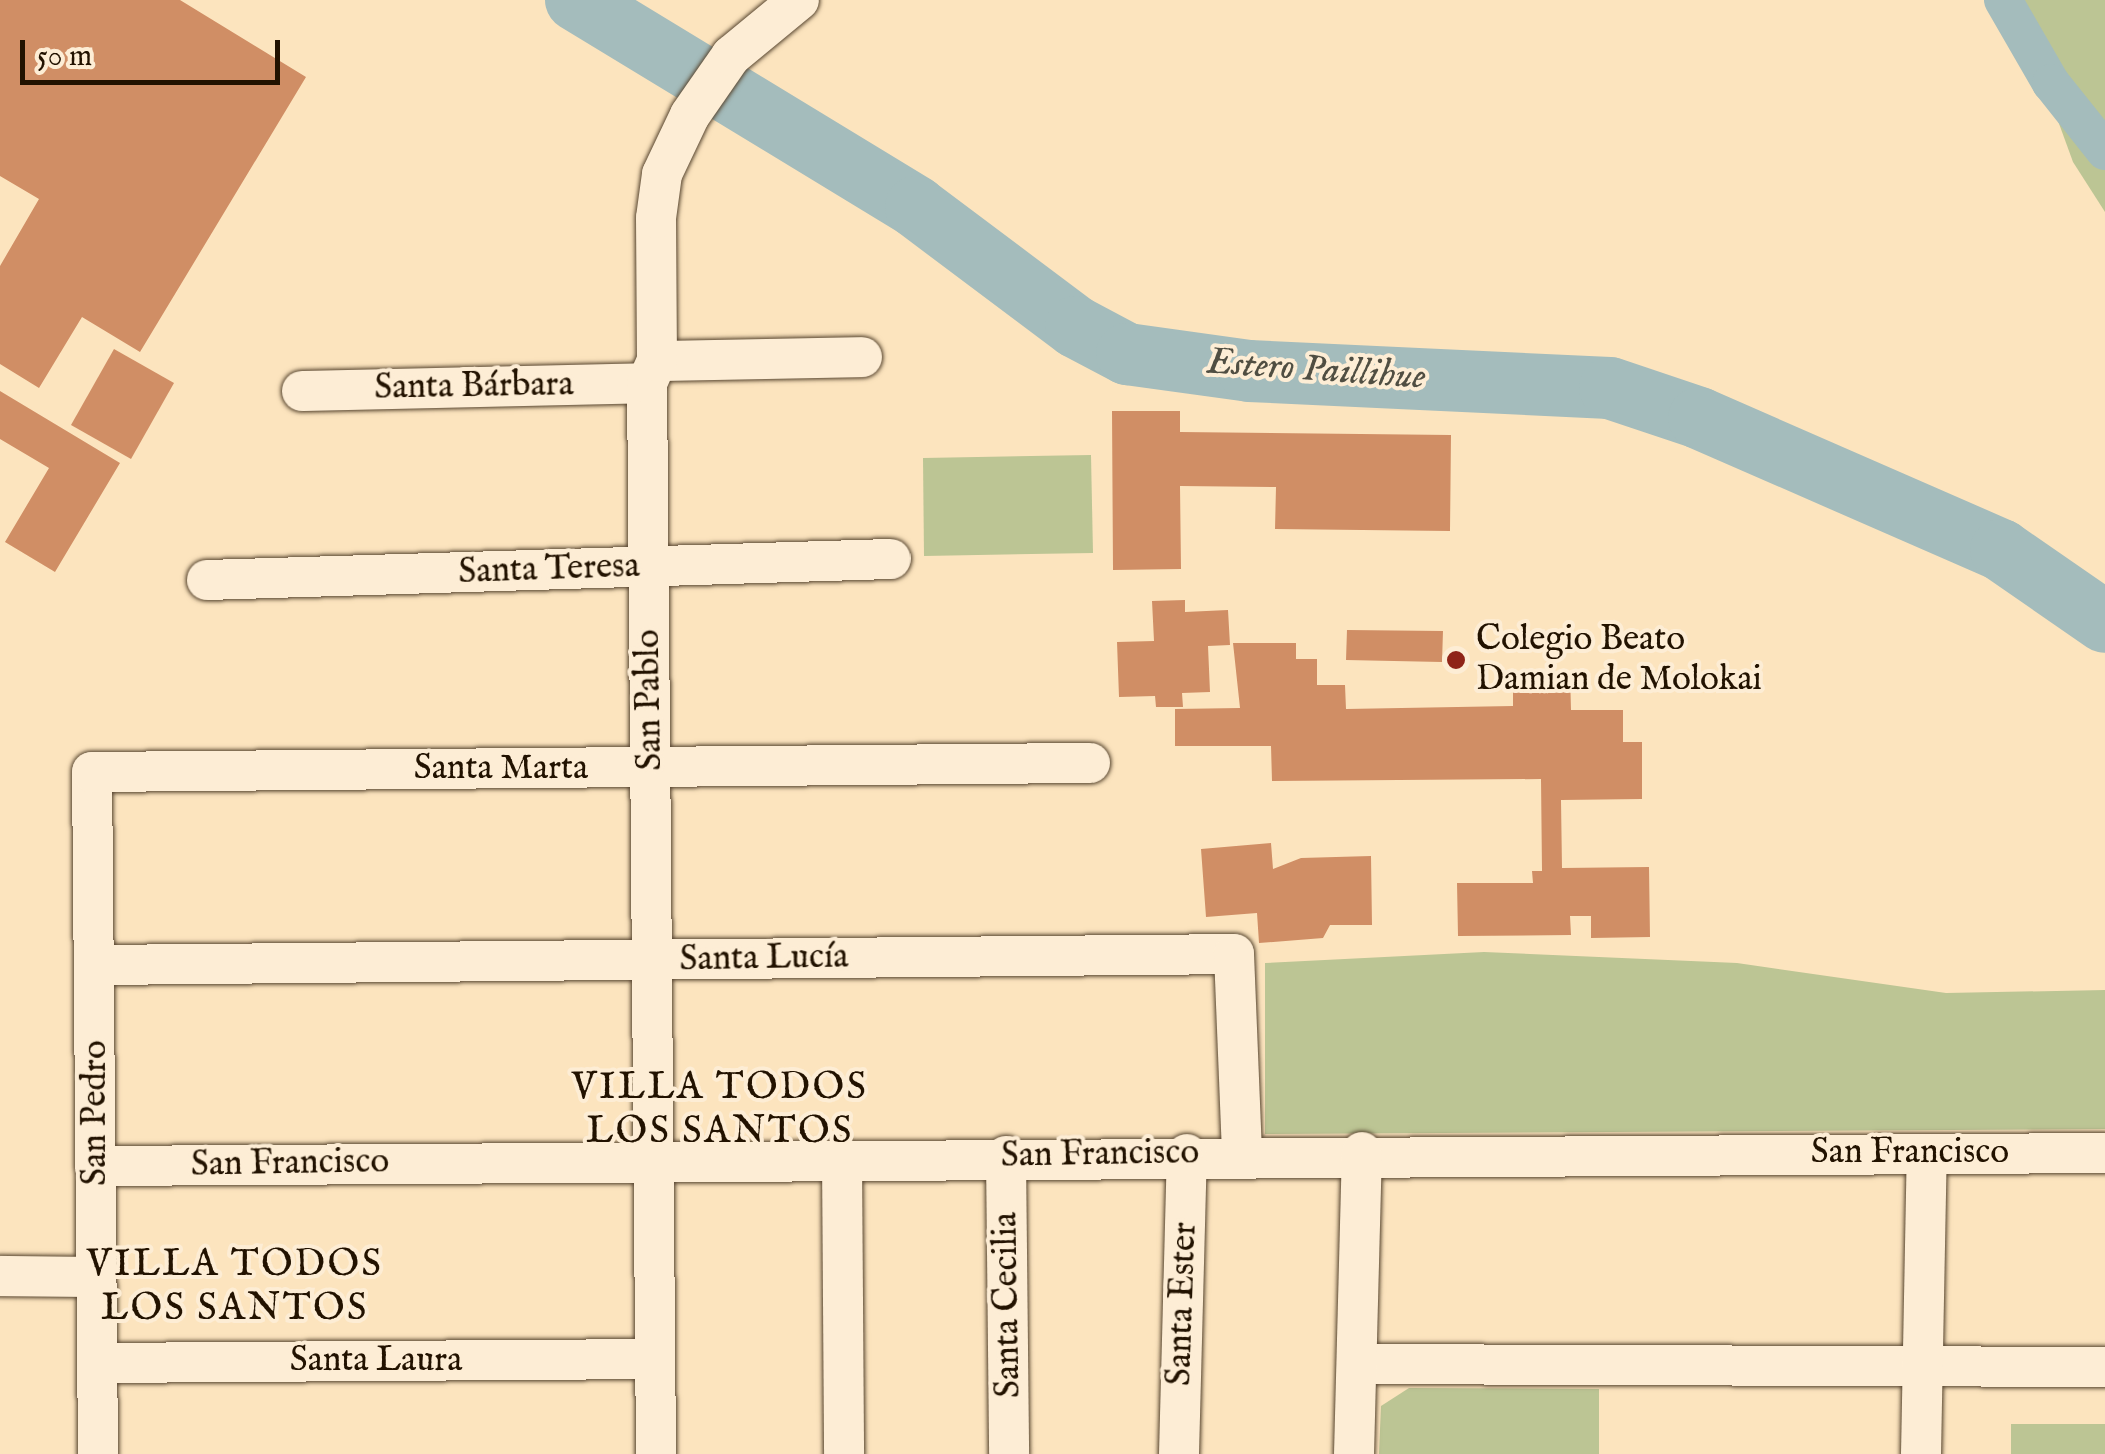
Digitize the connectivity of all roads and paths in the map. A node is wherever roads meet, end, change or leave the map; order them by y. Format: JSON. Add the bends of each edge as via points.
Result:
{"nodes":[{"id":1,"x":800,"y":0,"type":"edge"},
{"id":2,"x":862,"y":357,"type":"dead end"},
{"id":3,"x":652,"y":372,"type":"junction"},
{"id":4,"x":302,"y":391,"type":"dead end"},
{"id":5,"x":891,"y":560,"type":"dead end"},
{"id":6,"x":648,"y":567,"type":"junction"},
{"id":7,"x":207,"y":580,"type":"dead end"},
{"id":8,"x":1090,"y":762,"type":"dead end"},
{"id":9,"x":650,"y":768,"type":"junction"},
{"id":10,"x":92,"y":772,"type":"joint"},
{"id":11,"x":652,"y":960,"type":"junction"},
{"id":12,"x":96,"y":965,"type":"junction"},
{"id":13,"x":1362,"y":1152,"type":"junction"},
{"id":14,"x":1242,"y":1153,"type":"junction"},
{"id":15,"x":2105,"y":1153,"type":"edge"},
{"id":16,"x":1188,"y":1154,"type":"junction"},
{"id":17,"x":1927,"y":1154,"type":"junction"},
{"id":18,"x":1006,"y":1156,"type":"junction"},
{"id":19,"x":842,"y":1158,"type":"junction"},
{"id":20,"x":654,"y":1160,"type":"junction"},
{"id":21,"x":95,"y":1166,"type":"junction"},
{"id":22,"x":0,"y":1276,"type":"edge"},
{"id":23,"x":96,"y":1277,"type":"junction"},
{"id":24,"x":655,"y":1358,"type":"junction"},
{"id":25,"x":97,"y":1364,"type":"junction"},
{"id":26,"x":1357,"y":1364,"type":"junction"},
{"id":27,"x":1922,"y":1366,"type":"junction"},
{"id":28,"x":2105,"y":1367,"type":"edge"},
{"id":29,"x":98,"y":1454,"type":"edge"},
{"id":30,"x":656,"y":1454,"type":"edge"},
{"id":31,"x":844,"y":1454,"type":"edge"},
{"id":32,"x":1009,"y":1454,"type":"edge"},
{"id":33,"x":1179,"y":1454,"type":"edge"},
{"id":34,"x":1354,"y":1454,"type":"edge"},
{"id":35,"x":1921,"y":1454,"type":"edge"}],
"edges":[{"from":1,"to":3,"type":"street","name":"San Pablo","via":[[731,56],[690,115],[662,174]]},
{"from":2,"to":3,"type":"street","name":"Santa Bárbara"},
{"from":3,"to":4,"type":"street","name":"Santa Bárbara"},
{"from":3,"to":6,"type":"street","name":"San Pablo"},
{"from":5,"to":6,"type":"street","name":"Santa Teresa"},
{"from":6,"to":7,"type":"street","name":"Santa Teresa"},
{"from":6,"to":9,"type":"street","name":"San Pablo"},
{"from":8,"to":9,"type":"street","name":"Santa Marta"},
{"from":9,"to":10,"type":"street","name":"Santa Marta"},
{"from":9,"to":11,"type":"street","name":"San Pablo"},
{"from":10,"to":12,"type":"street","name":"San Pedro"},
{"from":11,"to":12,"type":"street","name":"Santa Lucía"},
{"from":11,"to":14,"type":"street","name":"Santa Lucía","via":[[1234,954]]},
{"from":11,"to":20,"type":"street","name":"San Pablo"},
{"from":12,"to":21,"type":"street","name":"San Pedro"},
{"from":13,"to":14,"type":"street","name":"San Francisco"},
{"from":13,"to":17,"type":"street","name":"San Francisco"},
{"from":13,"to":26,"type":"street"},
{"from":14,"to":16,"type":"street","name":"San Francisco"},
{"from":15,"to":17,"type":"street","name":"San Francisco"},
{"from":16,"to":18,"type":"street","name":"San Francisco"},
{"from":16,"to":33,"type":"street","name":"Santa Ester"},
{"from":17,"to":27,"type":"street"},
{"from":18,"to":19,"type":"street","name":"San Francisco"},
{"from":18,"to":32,"type":"street","name":"Santa Cecilia"},
{"from":19,"to":20,"type":"street","name":"San Francisco"},
{"from":19,"to":31,"type":"street"},
{"from":20,"to":21,"type":"street","name":"San Francisco"},
{"from":20,"to":24,"type":"street","name":"San Pablo"},
{"from":21,"to":23,"type":"street","name":"San Pedro"},
{"from":22,"to":23,"type":"street"},
{"from":23,"to":25,"type":"street","name":"San Pedro"},
{"from":24,"to":25,"type":"street","name":"Santa Laura"},
{"from":24,"to":30,"type":"street","name":"San Pablo"},
{"from":25,"to":29,"type":"street","name":"San Pedro"},
{"from":26,"to":27,"type":"street"},
{"from":26,"to":34,"type":"street"},
{"from":27,"to":28,"type":"street"},
{"from":27,"to":35,"type":"street"}]}
